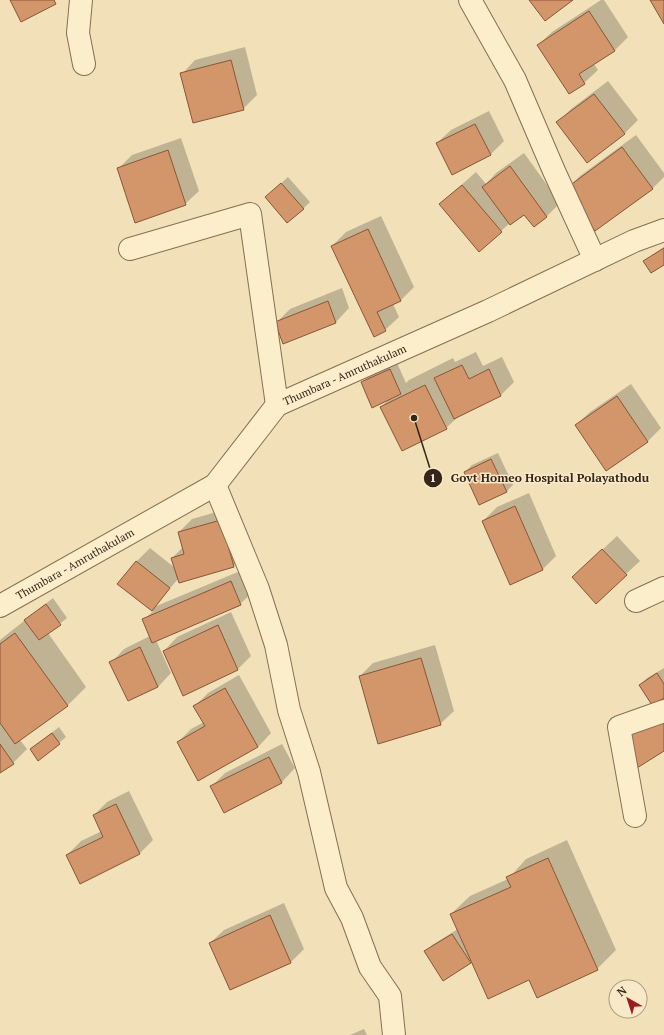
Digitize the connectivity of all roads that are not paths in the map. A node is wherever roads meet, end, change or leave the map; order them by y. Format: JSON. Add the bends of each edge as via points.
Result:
{"nodes":[{"id":1,"x":81,"y":0,"type":"edge"},
{"id":2,"x":470,"y":0,"type":"edge"},
{"id":3,"x":84,"y":64,"type":"dead end"},
{"id":4,"x":664,"y":230,"type":"edge"},
{"id":5,"x":130,"y":249,"type":"dead end"},
{"id":6,"x":594,"y":260,"type":"junction"},
{"id":7,"x":277,"y":404,"type":"junction"},
{"id":8,"x":215,"y":485,"type":"junction"},
{"id":9,"x":664,"y":588,"type":"edge"},
{"id":10,"x":636,"y":601,"type":"dead end"},
{"id":11,"x":0,"y":606,"type":"edge"},
{"id":12,"x":664,"y":712,"type":"edge"},
{"id":13,"x":635,"y":816,"type":"dead end"},
{"id":14,"x":394,"y":1035,"type":"edge"}],
"edges":[{"from":1,"to":3,"type":"street","via":[[78,33]]},
{"from":2,"to":6,"type":"street","via":[[515,80]]},
{"from":4,"to":6,"type":"street","name":"Thumbara - Amruthakulam"},
{"from":5,"to":7,"type":"street","via":[[250,214]]},
{"from":6,"to":7,"type":"street","name":"Thumbara - Amruthakulam","via":[[488,311]]},
{"from":7,"to":8,"type":"street","name":"Thumbara - Amruthakulam"},
{"from":8,"to":11,"type":"street","name":"Thumbara - Amruthakulam"},
{"from":8,"to":14,"type":"street","via":[[258,589],[276,645],[289,710],[309,772],[336,888],[352,918],[370,967],[390,996]]},
{"from":9,"to":10,"type":"street"},
{"from":12,"to":13,"type":"street","via":[[619,727]]}]}
